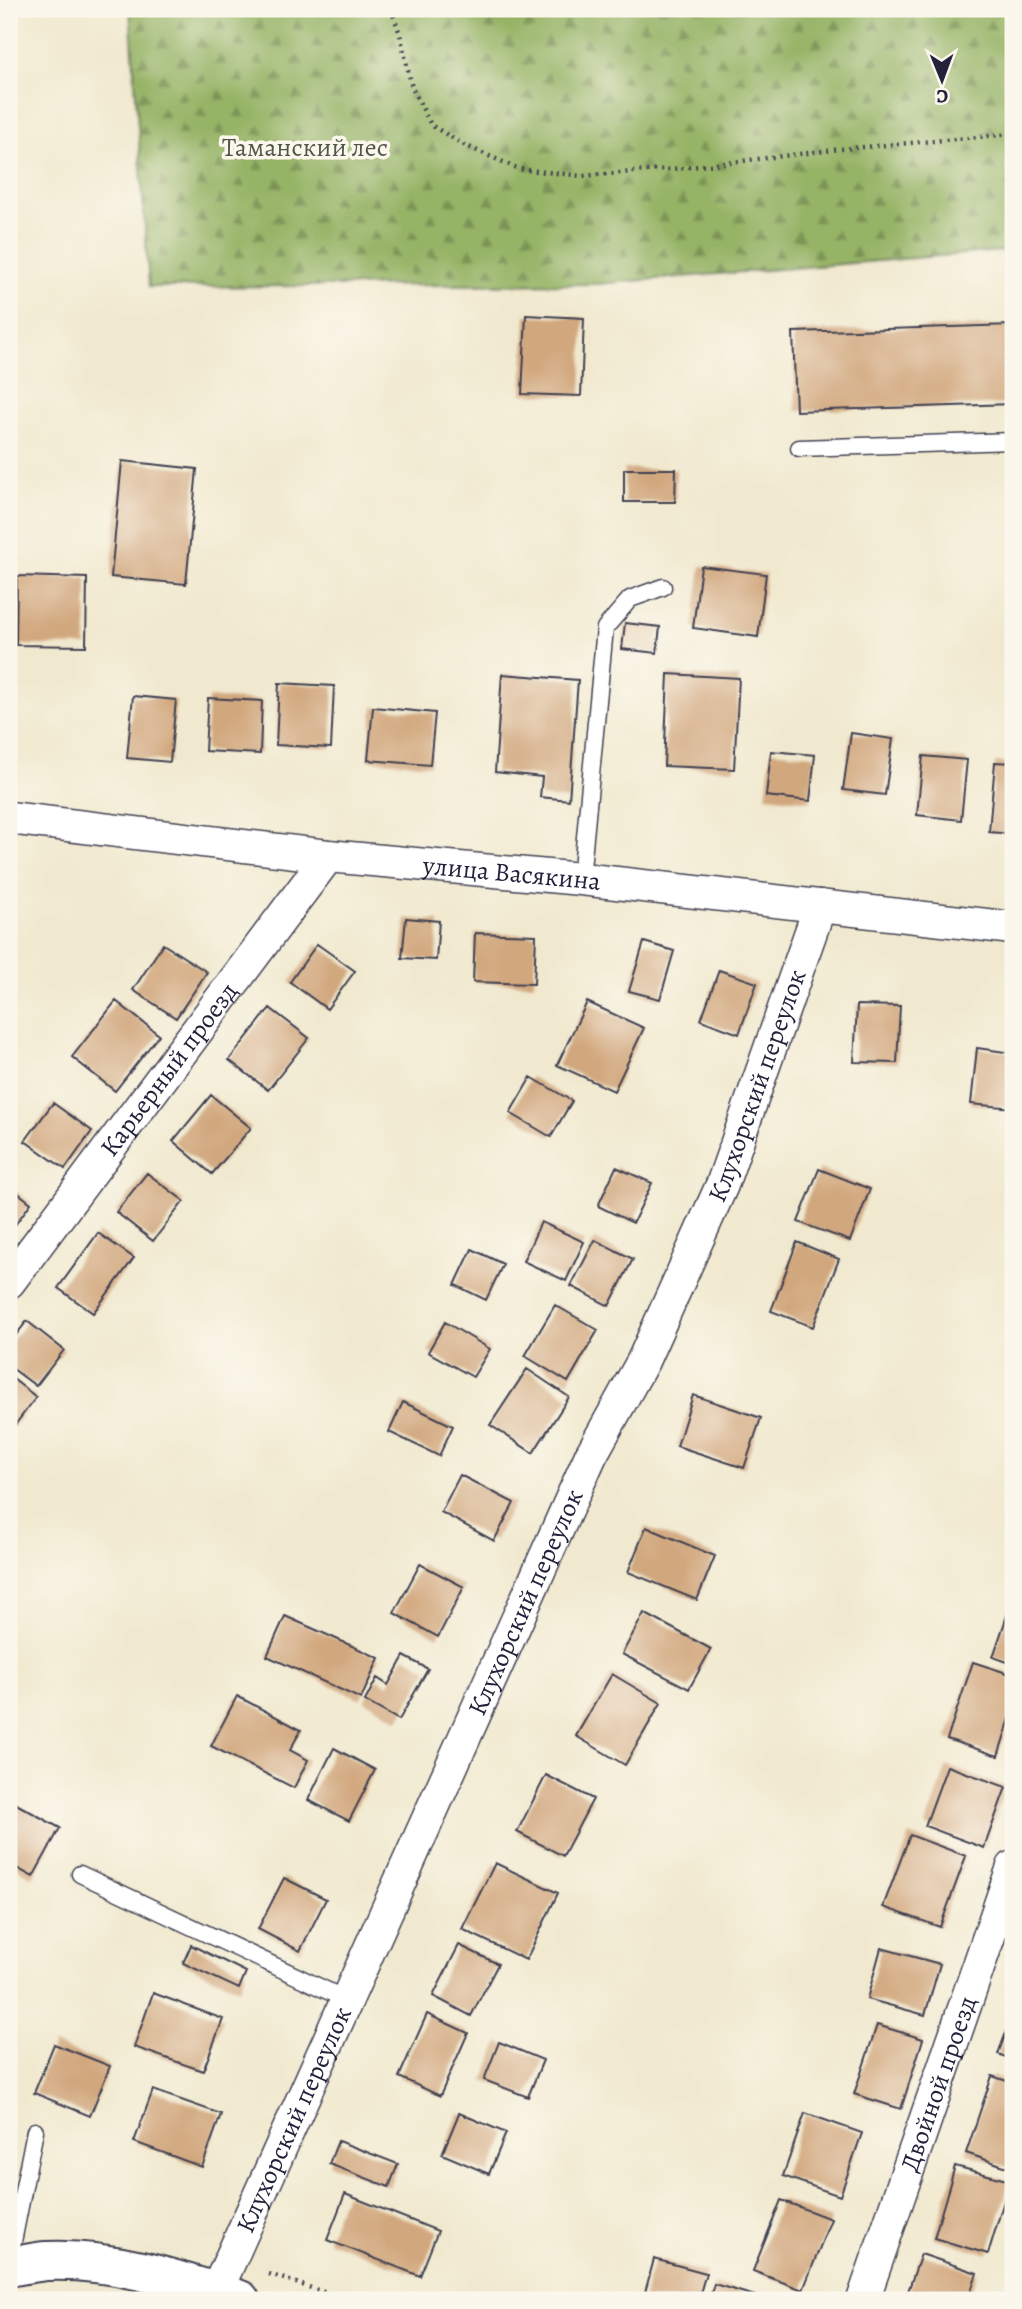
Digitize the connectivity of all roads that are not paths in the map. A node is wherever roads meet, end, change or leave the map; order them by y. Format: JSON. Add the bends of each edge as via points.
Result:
{"nodes":[{"id":1,"x":1013,"y":441,"type":"edge"},
{"id":2,"x":799,"y":448,"type":"dead end"},
{"id":3,"x":663,"y":587,"type":"dead end"},
{"id":4,"x":9,"y":818,"type":"edge"},
{"id":5,"x":328,"y":856,"type":"junction"},
{"id":6,"x":581,"y":879,"type":"junction"},
{"id":7,"x":820,"y":906,"type":"junction"},
{"id":8,"x":1013,"y":928,"type":"edge"},
{"id":9,"x":9,"y":1282,"type":"edge"},
{"id":10,"x":1013,"y":1867,"type":"edge"},
{"id":11,"x":80,"y":1874,"type":"dead end"},
{"id":12,"x":347,"y":2000,"type":"junction"},
{"id":13,"x":35,"y":2131,"type":"dead end"},
{"id":14,"x":9,"y":2264,"type":"edge"},
{"id":15,"x":228,"y":2296,"type":"edge"},
{"id":16,"x":863,"y":2300,"type":"edge"}],
"edges":[{"from":1,"to":2,"type":"lane"},
{"from":3,"to":6,"type":"lane","via":[[630,599],[605,628]]},
{"from":4,"to":5,"type":"street","name":"улица Васякина"},
{"from":5,"to":6,"type":"street","name":"улица Васякина"},
{"from":5,"to":9,"type":"street","name":"Карьерный проезд"},
{"from":6,"to":7,"type":"street","name":"улица Васякина"},
{"from":7,"to":8,"type":"street","name":"улица Васякина"},
{"from":7,"to":12,"type":"street","name":"Клухорский переулок","via":[[722,1185],[643,1361],[591,1455]]},
{"from":10,"to":16,"type":"street","name":"Двойной проезд"},
{"from":11,"to":12,"type":"lane"},
{"from":12,"to":15,"type":"street","name":"Клухорский переулок"},
{"from":13,"to":14,"type":"lane"},
{"from":14,"to":15,"type":"street","via":[[90,2262]]}]}
